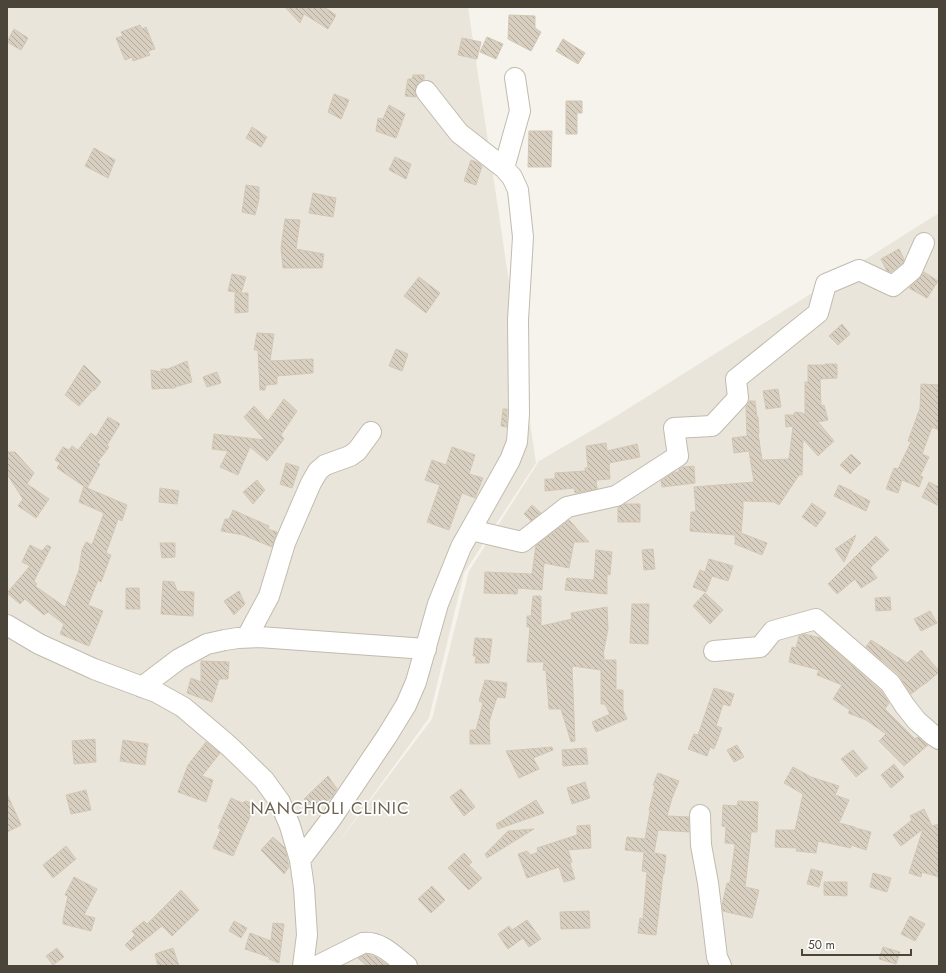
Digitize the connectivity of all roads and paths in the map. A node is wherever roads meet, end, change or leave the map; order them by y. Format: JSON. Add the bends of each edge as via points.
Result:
{"nodes":[{"id":1,"x":515,"y":78,"type":"dead end"},
{"id":2,"x":426,"y":91,"type":"dead end"},
{"id":3,"x":504,"y":168,"type":"junction"},
{"id":4,"x":924,"y":243,"type":"dead end"},
{"id":5,"x":371,"y":432,"type":"dead end"},
{"id":6,"x":471,"y":530,"type":"junction"},
{"id":7,"x":7,"y":625,"type":"edge"},
{"id":8,"x":247,"y":637,"type":"junction"},
{"id":9,"x":426,"y":649,"type":"junction"},
{"id":10,"x":714,"y":651,"type":"dead end"},
{"id":11,"x":142,"y":686,"type":"junction"},
{"id":12,"x":939,"y":739,"type":"edge"},
{"id":13,"x":700,"y":815,"type":"dead end"},
{"id":14,"x":300,"y":860,"type":"junction"},
{"id":15,"x":303,"y":966,"type":"edge"},
{"id":16,"x":317,"y":966,"type":"edge"},
{"id":17,"x":407,"y":966,"type":"edge"},
{"id":18,"x":721,"y":966,"type":"edge"}],
"edges":[{"from":1,"to":3,"type":"street","via":[[520,111]]},
{"from":2,"to":3,"type":"street","via":[[459,133]]},
{"from":3,"to":6,"type":"street","via":[[518,190],[523,237],[518,320],[517,442],[510,460]]},
{"from":4,"to":6,"type":"street","via":[[912,270],[893,286],[859,270],[826,284],[818,313],[736,379],[738,398],[712,426],[674,428],[678,456],[616,496],[567,507],[522,542]]},
{"from":5,"to":8,"type":"street","via":[[350,456],[318,470],[285,543],[269,596]]},
{"from":6,"to":9,"type":"street","via":[[438,604]]},
{"from":7,"to":11,"type":"street","via":[[39,644]]},
{"from":8,"to":9,"type":"street"},
{"from":8,"to":11,"type":"street","via":[[207,644],[179,659]]},
{"from":9,"to":14,"type":"street","via":[[406,706],[331,819]]},
{"from":10,"to":12,"type":"street","via":[[760,647],[773,631],[816,619],[890,683],[917,722]]},
{"from":11,"to":14,"type":"street","via":[[184,707],[264,780],[280,802]]},
{"from":13,"to":18,"type":"street","via":[[701,845],[717,957]]},
{"from":14,"to":15,"type":"street","via":[[307,936]]},
{"from":16,"to":17,"type":"street","via":[[370,942],[383,947]]}]}
